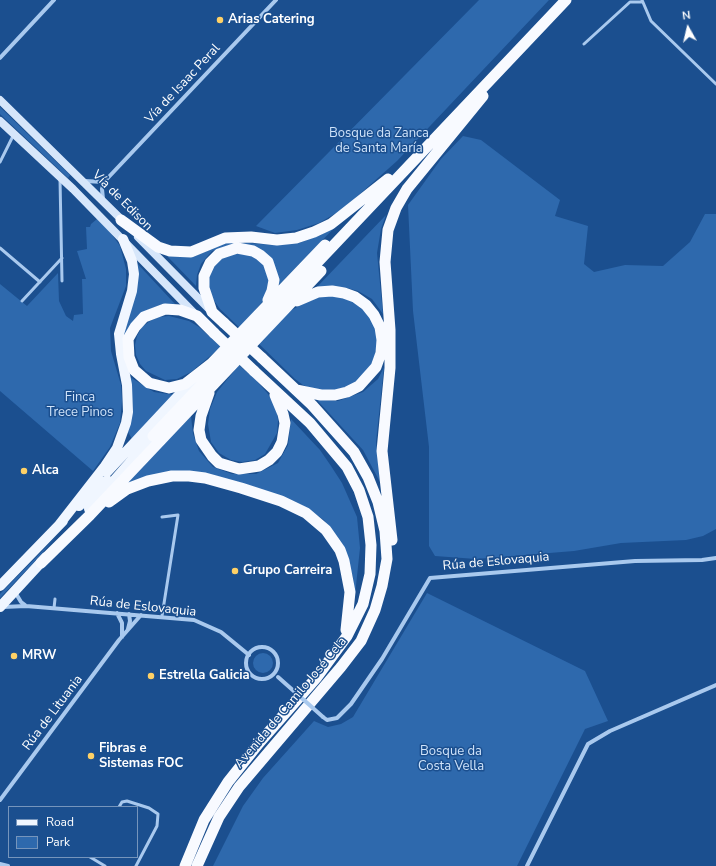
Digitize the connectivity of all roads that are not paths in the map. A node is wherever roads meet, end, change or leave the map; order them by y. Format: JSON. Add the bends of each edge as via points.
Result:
{"nodes":[{"id":1,"x":54,"y":0,"type":"edge"},
{"id":2,"x":276,"y":0,"type":"edge"},
{"id":3,"x":566,"y":0,"type":"edge"},
{"id":4,"x":642,"y":1,"type":"edge"},
{"id":5,"x":584,"y":44,"type":"dead end"},
{"id":6,"x":0,"y":58,"type":"edge"},
{"id":7,"x":500,"y":70,"type":"junction"},
{"id":8,"x":716,"y":84,"type":"edge"},
{"id":9,"x":0,"y":100,"type":"edge"},
{"id":10,"x":466,"y":104,"type":"junction"},
{"id":11,"x":0,"y":121,"type":"edge"},
{"id":12,"x":14,"y":134,"type":"junction"},
{"id":13,"x":428,"y":148,"type":"junction"},
{"id":14,"x":0,"y":162,"type":"edge"},
{"id":15,"x":60,"y":176,"type":"junction"},
{"id":16,"x":388,"y":179,"type":"junction"},
{"id":17,"x":82,"y":180,"type":"junction"},
{"id":18,"x":104,"y":182,"type":"junction"},
{"id":19,"x":107,"y":206,"type":"junction"},
{"id":20,"x":121,"y":220,"type":"junction"},
{"id":21,"x":123,"y":239,"type":"junction"},
{"id":22,"x":0,"y":248,"type":"edge"},
{"id":23,"x":62,"y":258,"type":"junction"},
{"id":24,"x":62,"y":281,"type":"dead end"},
{"id":25,"x":40,"y":282,"type":"junction"},
{"id":26,"x":22,"y":301,"type":"dead end"},
{"id":27,"x":265,"y":306,"type":"junction"},
{"id":28,"x":289,"y":306,"type":"junction"},
{"id":29,"x":212,"y":312,"type":"junction"},
{"id":30,"x":196,"y":316,"type":"junction"},
{"id":31,"x":224,"y":323,"type":"joint"},
{"id":32,"x":214,"y":333,"type":"joint"},
{"id":33,"x":197,"y":376,"type":"junction"},
{"id":34,"x":270,"y":386,"type":"junction"},
{"id":35,"x":210,"y":389,"type":"junction"},
{"id":36,"x":295,"y":389,"type":"junction"},
{"id":37,"x":153,"y":436,"type":"junction"},
{"id":38,"x":73,"y":506,"type":"junction"},
{"id":39,"x":90,"y":515,"type":"junction"},
{"id":40,"x":162,"y":517,"type":"dead end"},
{"id":41,"x":59,"y":525,"type":"junction"},
{"id":42,"x":716,"y":558,"type":"edge"},
{"id":43,"x":387,"y":559,"type":"junction"},
{"id":44,"x":40,"y":563,"type":"junction"},
{"id":45,"x":0,"y":586,"type":"edge"},
{"id":46,"x":15,"y":591,"type":"junction"},
{"id":47,"x":55,"y":599,"type":"dead end"},
{"id":48,"x":26,"y":606,"type":"junction"},
{"id":49,"x":0,"y":607,"type":"edge"},
{"id":50,"x":54,"y":608,"type":"junction"},
{"id":51,"x":117,"y":613,"type":"junction"},
{"id":52,"x":129,"y":614,"type":"junction"},
{"id":53,"x":142,"y":615,"type":"junction"},
{"id":54,"x":162,"y":616,"type":"junction"},
{"id":55,"x":128,"y":632,"type":"junction"},
{"id":56,"x":347,"y":636,"type":"junction"},
{"id":57,"x":122,"y":638,"type":"junction"},
{"id":58,"x":249,"y":655,"type":"junction"},
{"id":59,"x":274,"y":674,"type":"junction"},
{"id":60,"x":716,"y":685,"type":"edge"},
{"id":61,"x":0,"y":800,"type":"edge"},
{"id":62,"x":120,"y":806,"type":"edge"},
{"id":63,"x":92,"y":858,"type":"edge"},
{"id":64,"x":1,"y":863,"type":"edge"},
{"id":65,"x":8,"y":866,"type":"edge"},
{"id":66,"x":105,"y":866,"type":"edge"},
{"id":67,"x":136,"y":866,"type":"edge"},
{"id":68,"x":185,"y":866,"type":"edge"},
{"id":69,"x":198,"y":866,"type":"edge"},
{"id":70,"x":527,"y":866,"type":"edge"}],
"edges":[{"from":1,"to":6,"type":"street"},
{"from":2,"to":18,"type":"street","name":"Vía de Isaac Peral"},
{"from":3,"to":7,"type":"highway"},
{"from":4,"to":5,"type":"lane","via":[[630,2]]},
{"from":4,"to":8,"type":"lane","via":[[651,21]]},
{"from":7,"to":10,"type":"highway"},
{"from":7,"to":43,"type":"highway","via":[[471,111],[407,189],[388,230],[385,262],[390,368],[382,451],[393,546]]},
{"from":9,"to":17,"type":"main road","name":"Vía de Edison"},
{"from":10,"to":13,"type":"highway"},
{"from":10,"to":16,"type":"highway"},
{"from":11,"to":12,"type":"main road","name":"Vía de Edison"},
{"from":12,"to":14,"type":"lane"},
{"from":12,"to":15,"type":"main road","name":"Vía de Edison"},
{"from":13,"to":28,"type":"highway","via":[[398,187]]},
{"from":13,"to":37,"type":"highway"},
{"from":15,"to":21,"type":"main road","name":"Vía de Edison"},
{"from":15,"to":23,"type":"lane"},
{"from":16,"to":20,"type":"highway","via":[[332,224],[296,238],[226,238],[191,252],[170,251],[158,247]]},
{"from":16,"to":27,"type":"highway"},
{"from":17,"to":18,"type":"street","via":[[90,183]]},
{"from":17,"to":19,"type":"main road","name":"Vía de Edison"},
{"from":18,"to":19,"type":"street","via":[[102,194]]},
{"from":19,"to":20,"type":"main road","name":"Vía de Edison"},
{"from":20,"to":29,"type":"main road","name":"Vía de Edison"},
{"from":21,"to":30,"type":"main road","name":"Vía de Edison"},
{"from":21,"to":38,"type":"main road","via":[[134,274],[132,291],[119,334],[127,385],[126,423],[117,448]]},
{"from":22,"to":25,"type":"lane"},
{"from":23,"to":24,"type":"lane"},
{"from":23,"to":25,"type":"lane"},
{"from":25,"to":26,"type":"lane"},
{"from":27,"to":29,"type":"highway","via":[[274,280],[268,262],[253,251],[237,248],[218,254],[204,276],[204,288]]},
{"from":27,"to":33,"type":"highway"},
{"from":28,"to":35,"type":"highway"},
{"from":28,"to":36,"type":"highway","via":[[318,292],[332,291],[355,297],[374,315],[380,327],[382,340],[376,367],[359,386],[335,395],[316,395]]},
{"from":29,"to":31,"type":"highway","name":"Vía de Edison"},
{"from":30,"to":32,"type":"highway","name":"Vía de Edison"},
{"from":30,"to":33,"type":"highway","via":[[180,310],[165,309],[150,313],[131,332],[128,347],[134,370],[149,383],[169,388],[185,384]]},
{"from":31,"to":36,"type":"highway","name":"Avenida de Camilo José Cela","bridge":true},
{"from":32,"to":34,"type":"highway","name":"Avenida de Camilo José Cela","bridge":true},
{"from":33,"to":38,"type":"main road"},
{"from":34,"to":35,"type":"highway","via":[[284,414],[283,437],[277,452],[269,460],[249,469],[229,467],[220,462],[212,456],[201,440],[201,416]]},
{"from":34,"to":56,"type":"highway","name":"Avenida de Camilo José Cela","via":[[310,423],[347,467],[368,516],[370,574],[363,604]]},
{"from":35,"to":39,"type":"highway"},
{"from":36,"to":43,"type":"highway","name":"Avenida de Camilo José Cela","via":[[354,452],[378,502],[385,531]]},
{"from":37,"to":41,"type":"main road"},
{"from":37,"to":44,"type":"main road"},
{"from":38,"to":41,"type":"main road"},
{"from":39,"to":44,"type":"highway"},
{"from":39,"to":56,"type":"highway","via":[[127,489],[172,476],[220,481],[296,507],[326,530],[340,550],[350,592]]},
{"from":40,"to":54,"type":"lane","via":[[178,515]]},
{"from":41,"to":45,"type":"main road"},
{"from":42,"to":59,"type":"street","name":"Rúa de Eslovaquia","bridge":true,"via":[[635,561],[430,578],[382,659],[351,704],[337,718],[327,720]]},
{"from":43,"to":69,"type":"highway","name":"Avenida de Camilo José Cela","via":[[375,610],[361,642],[239,787],[219,817]]},
{"from":44,"to":46,"type":"main road"},
{"from":46,"to":48,"type":"street"},
{"from":46,"to":49,"type":"main road"},
{"from":47,"to":50,"type":"lane"},
{"from":48,"to":49,"type":"street","name":"Rúa de Eslovaquia"},
{"from":48,"to":50,"type":"street","name":"Rúa de Eslovaquia"},
{"from":50,"to":51,"type":"street","name":"Rúa de Eslovaquia"},
{"from":51,"to":52,"type":"street","name":"Rúa de Eslovaquia"},
{"from":51,"to":57,"type":"street","via":[[122,623]]},
{"from":52,"to":53,"type":"street","name":"Rúa de Eslovaquia"},
{"from":52,"to":55,"type":"street"},
{"from":53,"to":54,"type":"street","name":"Rúa de Eslovaquia"},
{"from":53,"to":55,"type":"street","name":"Rúa de Lituania"},
{"from":54,"to":58,"type":"street","name":"Rúa de Eslovaquia","via":[[194,620],[208,625],[221,632]]},
{"from":55,"to":57,"type":"street","name":"Rúa de Lituania"},
{"from":56,"to":68,"type":"highway","name":"Avenida de Camilo José Cela","via":[[317,678],[228,782],[204,820]]},
{"from":57,"to":61,"type":"street","name":"Rúa de Lituania"},
{"from":58,"to":59,"type":"street","via":[[246,665],[251,674],[260,679]]},
{"from":58,"to":59,"type":"street","via":[[262,647],[272,650],[278,664]]},
{"from":60,"to":70,"type":"street","via":[[596,737],[588,744]]},
{"from":62,"to":67,"type":"lane","via":[[127,801],[149,808],[158,814],[157,826]]},
{"from":63,"to":66,"type":"lane"},
{"from":64,"to":65,"type":"street"}]}
